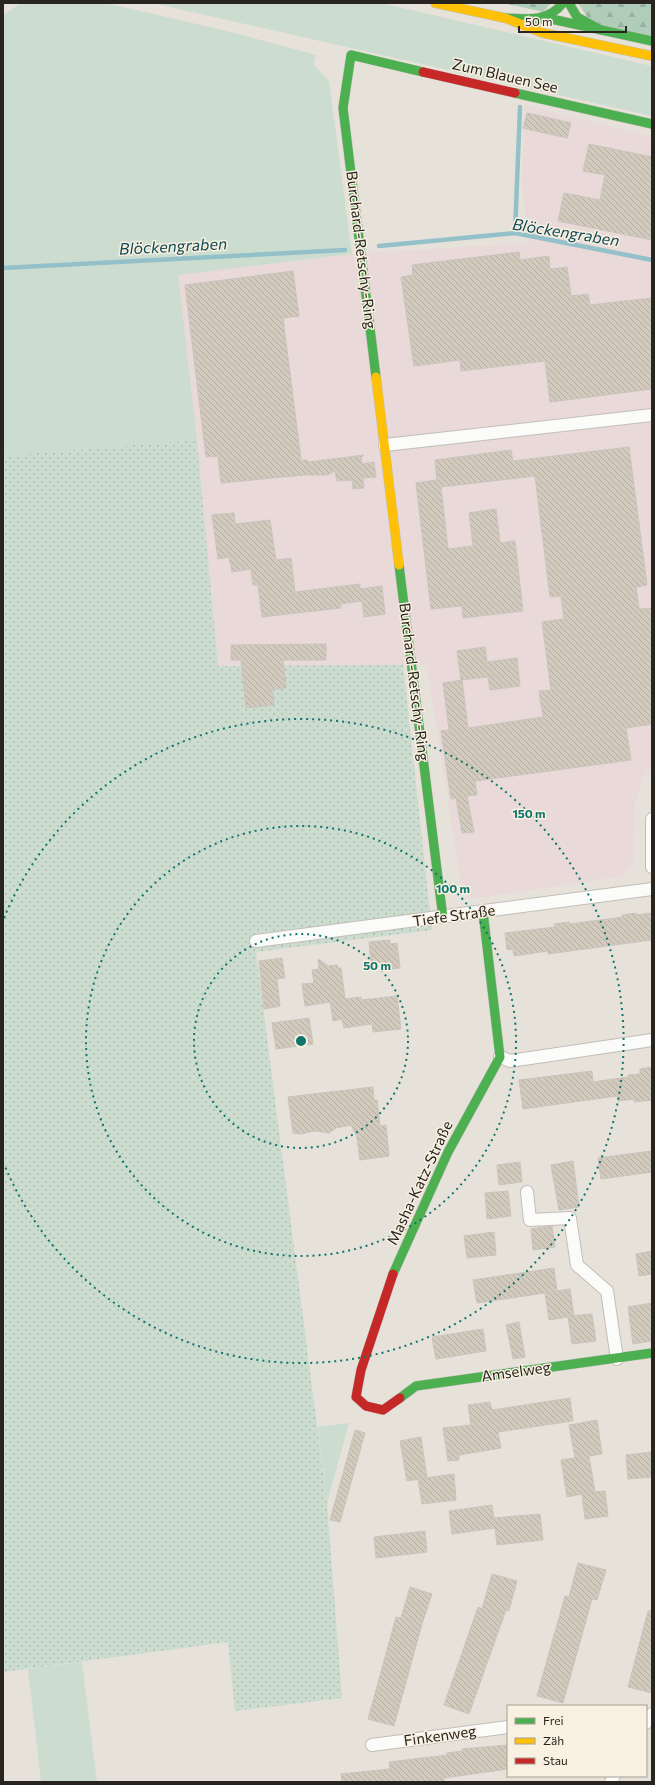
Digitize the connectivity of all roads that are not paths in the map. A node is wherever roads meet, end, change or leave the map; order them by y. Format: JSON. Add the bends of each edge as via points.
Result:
{"nodes":[{"id":1,"x":435,"y":3,"type":"edge"},
{"id":2,"x":563,"y":3,"type":"edge"},
{"id":3,"x":569,"y":3,"type":"edge"},
{"id":4,"x":505,"y":18,"type":"junction"},
{"id":5,"x":601,"y":30,"type":"junction"},
{"id":6,"x":652,"y":41,"type":"edge"},
{"id":7,"x":351,"y":55,"type":"joint"},
{"id":8,"x":652,"y":56,"type":"edge"},
{"id":9,"x":652,"y":124,"type":"edge"},
{"id":10,"x":652,"y":416,"type":"edge"},
{"id":11,"x":385,"y":445,"type":"junction"},
{"id":12,"x":652,"y":819,"type":"edge"},
{"id":13,"x":652,"y":867,"type":"edge"},
{"id":14,"x":652,"y":889,"type":"edge"},
{"id":15,"x":483,"y":912,"type":"junction"},
{"id":16,"x":443,"y":918,"type":"junction"},
{"id":17,"x":256,"y":941,"type":"dead end"},
{"id":18,"x":652,"y":1040,"type":"edge"},
{"id":19,"x":500,"y":1057,"type":"junction"},
{"id":20,"x":527,"y":1192,"type":"dead end"},
{"id":21,"x":652,"y":1354,"type":"edge"},
{"id":22,"x":617,"y":1359,"type":"junction"},
{"id":23,"x":416,"y":1386,"type":"joint"},
{"id":24,"x":507,"y":1727,"type":"edge"},
{"id":25,"x":372,"y":1745,"type":"dead end"}],
"edges":[{"from":1,"to":4,"type":"main road"},
{"from":2,"to":4,"type":"main road","via":[[556,11],[542,19]]},
{"from":3,"to":5,"type":"main road","via":[[583,22]]},
{"from":4,"to":5,"type":"main road","via":[[556,20]]},
{"from":4,"to":8,"type":"main road","via":[[543,33]]},
{"from":5,"to":6,"type":"main road"},
{"from":7,"to":9,"type":"main road","name":"Zum Blauen See"},
{"from":7,"to":11,"type":"main road","name":"Burchard-Retschy-Ring","via":[[343,108]]},
{"from":10,"to":11,"type":"street"},
{"from":11,"to":16,"type":"main road","name":"Burchard-Retschy-Ring"},
{"from":12,"to":13,"type":"street"},
{"from":14,"to":15,"type":"street","name":"Tiefe Straße"},
{"from":15,"to":16,"type":"street","name":"Tiefe Straße"},
{"from":15,"to":19,"type":"main road"},
{"from":16,"to":17,"type":"street","name":"Tiefe Straße"},
{"from":18,"to":19,"type":"street","via":[[510,1061]]},
{"from":19,"to":23,"type":"main road","name":"Masha-Katz-Straße","via":[[448,1152],[396,1270],[361,1370],[356,1397],[366,1406],[383,1410]]},
{"from":20,"to":22,"type":"street","via":[[530,1220],[570,1218],[577,1265],[607,1291]]},
{"from":21,"to":22,"type":"main road","name":"Amselweg"},
{"from":22,"to":23,"type":"main road","name":"Amselweg"},
{"from":24,"to":25,"type":"street","name":"Finkenweg"}]}
